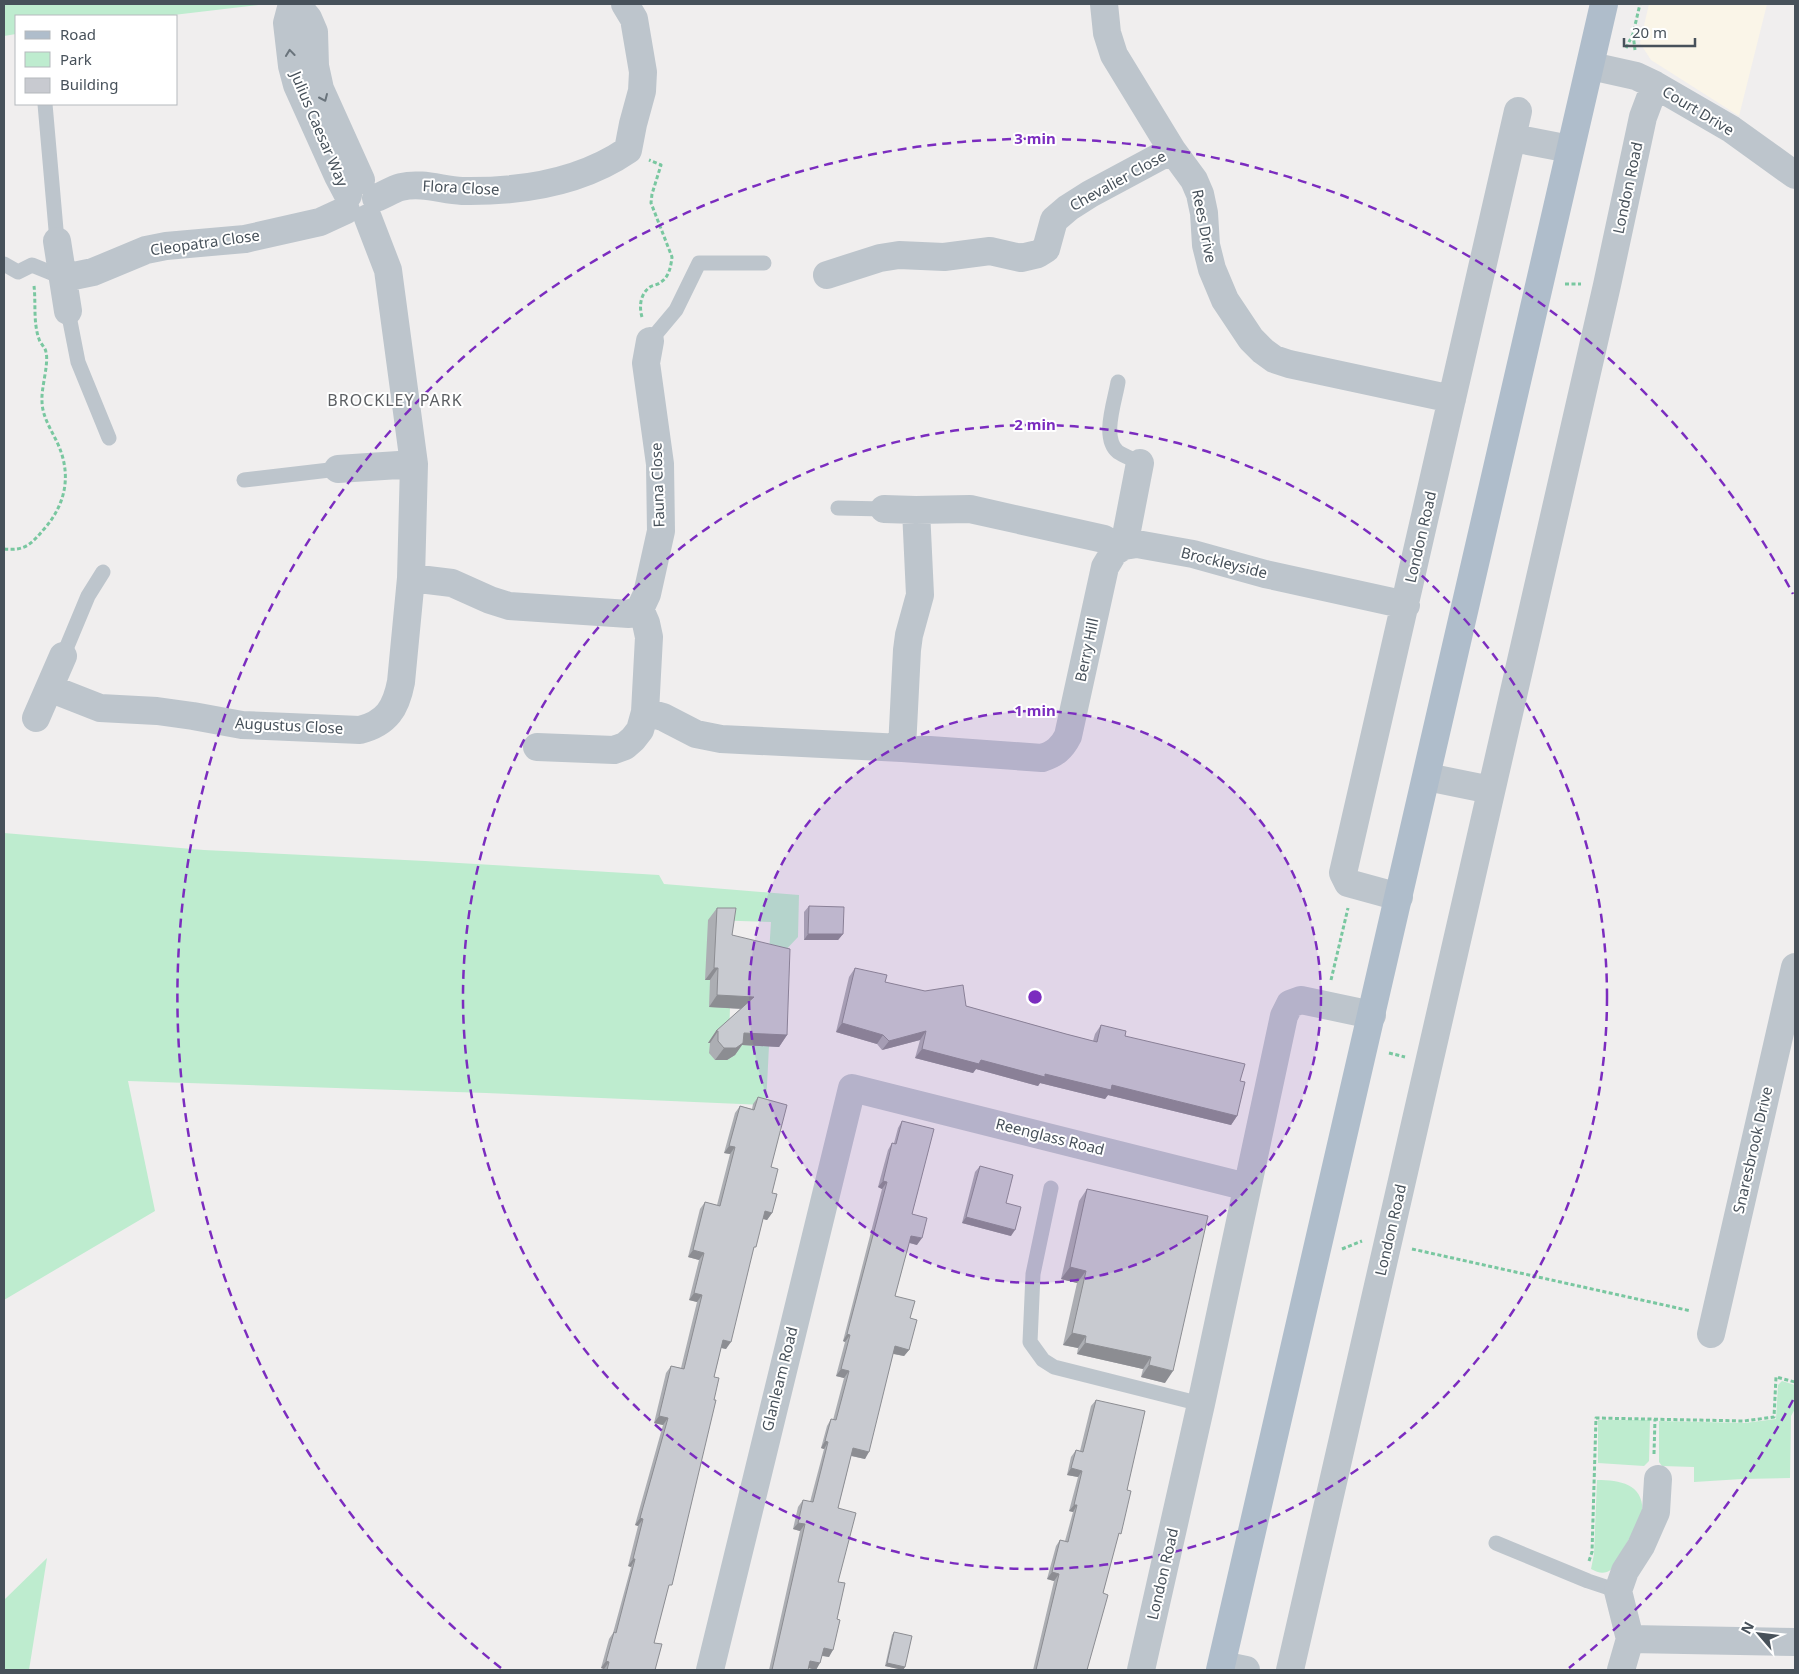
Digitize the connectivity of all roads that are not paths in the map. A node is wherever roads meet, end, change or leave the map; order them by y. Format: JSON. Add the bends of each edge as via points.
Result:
{"nodes":[{"id":1,"x":292,"y":4,"type":"edge"},
{"id":2,"x":296,"y":4,"type":"edge"},
{"id":3,"x":625,"y":4,"type":"edge"},
{"id":4,"x":1104,"y":4,"type":"edge"},
{"id":5,"x":1604,"y":4,"type":"edge"},
{"id":6,"x":1591,"y":66,"type":"junction"},
{"id":7,"x":1655,"y":85,"type":"junction"},
{"id":8,"x":45,"y":105,"type":"edge"},
{"id":9,"x":1518,"y":111,"type":"dead end"},
{"id":10,"x":1513,"y":138,"type":"junction"},
{"id":11,"x":1570,"y":149,"type":"junction"},
{"id":12,"x":1172,"y":150,"type":"junction"},
{"id":13,"x":1795,"y":175,"type":"edge"},
{"id":14,"x":361,"y":202,"type":"junction"},
{"id":15,"x":57,"y":241,"type":"joint"},
{"id":16,"x":764,"y":263,"type":"dead end"},
{"id":17,"x":4,"y":264,"type":"edge"},
{"id":18,"x":827,"y":275,"type":"dead end"},
{"id":19,"x":64,"y":278,"type":"junction"},
{"id":20,"x":68,"y":311,"type":"joint"},
{"id":21,"x":650,"y":341,"type":"joint"},
{"id":22,"x":1118,"y":382,"type":"dead end"},
{"id":23,"x":1452,"y":400,"type":"junction"},
{"id":24,"x":109,"y":438,"type":"dead end"},
{"id":25,"x":1140,"y":463,"type":"joint"},
{"id":26,"x":414,"y":464,"type":"junction"},
{"id":27,"x":338,"y":469,"type":"joint"},
{"id":28,"x":244,"y":480,"type":"dead end"},
{"id":29,"x":838,"y":508,"type":"dead end"},
{"id":30,"x":884,"y":509,"type":"joint"},
{"id":31,"x":916,"y":510,"type":"junction"},
{"id":32,"x":1121,"y":547,"type":"junction"},
{"id":33,"x":103,"y":572,"type":"dead end"},
{"id":34,"x":411,"y":578,"type":"junction"},
{"id":35,"x":1406,"y":605,"type":"junction"},
{"id":36,"x":640,"y":609,"type":"junction"},
{"id":37,"x":63,"y":656,"type":"joint"},
{"id":38,"x":49,"y":688,"type":"junction"},
{"id":39,"x":645,"y":712,"type":"junction"},
{"id":40,"x":36,"y":718,"type":"dead end"},
{"id":41,"x":537,"y":747,"type":"dead end"},
{"id":42,"x":902,"y":748,"type":"junction"},
{"id":43,"x":1427,"y":776,"type":"junction"},
{"id":44,"x":1491,"y":790,"type":"junction"},
{"id":45,"x":1399,"y":897,"type":"junction"},
{"id":46,"x":1795,"y":966,"type":"edge"},
{"id":47,"x":1372,"y":1015,"type":"junction"},
{"id":48,"x":852,"y":1088,"type":"joint"},
{"id":49,"x":1248,"y":1187,"type":"junction"},
{"id":50,"x":1052,"y":1188,"type":"dead end"},
{"id":51,"x":1713,"y":1325,"type":"road end"},
{"id":52,"x":1201,"y":1404,"type":"junction"},
{"id":53,"x":1658,"y":1479,"type":"road end"},
{"id":54,"x":1496,"y":1542,"type":"dead end"},
{"id":55,"x":1618,"y":1590,"type":"junction"},
{"id":56,"x":1630,"y":1639,"type":"junction"},
{"id":57,"x":1795,"y":1642,"type":"edge"},
{"id":58,"x":1229,"y":1668,"type":"edge"},
{"id":59,"x":710,"y":1670,"type":"edge"},
{"id":60,"x":1141,"y":1670,"type":"edge"},
{"id":61,"x":1290,"y":1670,"type":"edge"},
{"id":62,"x":1621,"y":1670,"type":"edge"}],
"edges":[{"from":14,"to":1,"type":"street","name":"Julius Caesar Way","one_way":true,"via":[[338,176],[297,85],[287,22]]},
{"from":2,"to":14,"type":"street","name":"Julius Caesar Way","one_way":true,"via":[[308,18],[314,32],[315,66],[320,89]]},
{"from":3,"to":14,"type":"street","name":"Flora Close","via":[[634,19],[643,72],[642,91],[628,150],[611,162],[543,185],[504,191],[460,191],[420,185],[400,188]]},
{"from":4,"to":12,"type":"street","name":"Rees Drive","via":[[1107,33],[1114,55]]},
{"from":5,"to":6,"type":"main road"},
{"from":6,"to":7,"type":"street","name":"Court Drive","via":[[1636,76]]},
{"from":6,"to":11,"type":"main road"},
{"from":7,"to":13,"type":"street","name":"Court Drive","via":[[1731,130]]},
{"from":7,"to":44,"type":"street","name":"London Road","via":[[1643,117]]},
{"from":8,"to":15,"type":"lane"},
{"from":9,"to":10,"type":"street","name":"London Road"},
{"from":10,"to":11,"type":"street"},
{"from":10,"to":23,"type":"street","name":"London Road"},
{"from":11,"to":43,"type":"main road"},
{"from":12,"to":18,"type":"street","name":"Chevalier Close","via":[[1068,208],[1054,220],[1046,249],[1038,254],[1021,258],[990,250],[944,257],[900,255]]},
{"from":12,"to":23,"type":"street","name":"Rees Drive","via":[[1200,194],[1206,245],[1225,300],[1263,351],[1289,364]]},
{"from":14,"to":19,"type":"street","name":"Cleopatra Close","via":[[320,222],[245,239],[146,250],[93,272]]},
{"from":14,"to":26,"type":"street","name":"Julius Caesar Way","via":[[388,270]]},
{"from":15,"to":19,"type":"street"},
{"from":16,"to":21,"type":"lane","via":[[699,263],[676,310]]},
{"from":17,"to":19,"type":"lane","via":[[18,272],[32,266]]},
{"from":19,"to":20,"type":"street"},
{"from":20,"to":24,"type":"lane","via":[[78,362]]},
{"from":21,"to":36,"type":"street","name":"Fauna Close","via":[[646,364],[660,464],[661,531],[647,594]]},
{"from":22,"to":25,"type":"lane","via":[[1109,431],[1112,444],[1118,452]]},
{"from":23,"to":35,"type":"street","name":"London Road"},
{"from":25,"to":32,"type":"street"},
{"from":26,"to":27,"type":"street"},
{"from":26,"to":34,"type":"street","name":"Julius Caesar Way"},
{"from":27,"to":28,"type":"lane"},
{"from":29,"to":30,"type":"lane"},
{"from":30,"to":31,"type":"street"},
{"from":31,"to":32,"type":"street","via":[[970,509],[1104,539]]},
{"from":31,"to":42,"type":"street","via":[[920,595],[907,650]]},
{"from":32,"to":35,"type":"street","name":"Brockleyside","via":[[1137,544],[1194,554],[1265,574]]},
{"from":32,"to":42,"type":"street","name":"Berry Hill","via":[[1105,567],[1068,736],[1058,751],[1042,758]]},
{"from":33,"to":37,"type":"lane","via":[[88,596]]},
{"from":34,"to":36,"type":"street","via":[[452,583],[509,606],[628,614]]},
{"from":34,"to":38,"type":"street","name":"Augustus Close","via":[[398,697],[392,709],[374,727],[360,730],[242,726],[157,711],[100,708]]},
{"from":35,"to":45,"type":"street","name":"London Road","via":[[1343,873],[1348,883]]},
{"from":36,"to":39,"type":"street","via":[[649,637]]},
{"from":37,"to":38,"type":"street"},
{"from":38,"to":40,"type":"street"},
{"from":39,"to":41,"type":"street","via":[[640,730],[633,739],[614,750]]},
{"from":39,"to":42,"type":"street","name":"Berry Hill","via":[[663,717],[696,734],[721,739]]},
{"from":43,"to":44,"type":"street"},
{"from":43,"to":45,"type":"main road"},
{"from":44,"to":61,"type":"street","name":"London Road"},
{"from":45,"to":47,"type":"main road"},
{"from":46,"to":51,"type":"street","name":"Snaresbrook Drive"},
{"from":47,"to":49,"type":"street","name":"London Road","via":[[1301,1000],[1290,1004],[1284,1016]]},
{"from":47,"to":58,"type":"main road","via":[[1313,1264]]},
{"from":48,"to":49,"type":"street","name":"Reenglass Road"},
{"from":48,"to":59,"type":"street","name":"Glanleam Road"},
{"from":49,"to":52,"type":"street","name":"London Road"},
{"from":50,"to":52,"type":"lane","via":[[1033,1274],[1030,1342],[1043,1360],[1054,1367]]},
{"from":52,"to":60,"type":"street","name":"London Road"},
{"from":53,"to":55,"type":"street","via":[[1656,1512]]},
{"from":54,"to":55,"type":"lane","via":[[1583,1579]]},
{"from":55,"to":56,"type":"street"},
{"from":56,"to":57,"type":"street"},
{"from":56,"to":62,"type":"street"}]}
